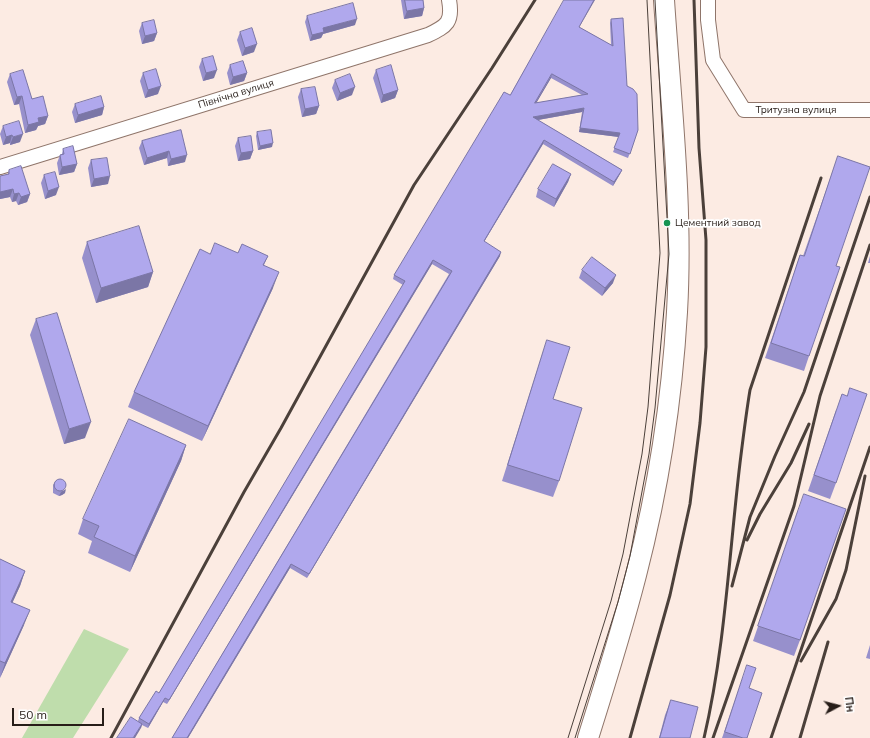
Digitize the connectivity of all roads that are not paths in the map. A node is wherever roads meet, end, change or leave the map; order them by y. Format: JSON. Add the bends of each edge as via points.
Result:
{"nodes":[{"id":1,"x":448,"y":0,"type":"edge"},
{"id":2,"x":664,"y":0,"type":"edge"},
{"id":3,"x":708,"y":0,"type":"edge"},
{"id":4,"x":870,"y":110,"type":"edge"},
{"id":5,"x":0,"y":167,"type":"edge"},
{"id":6,"x":588,"y":738,"type":"edge"}],
"edges":[{"from":1,"to":5,"type":"street","name":"Північна вулиця","via":[[451,10],[449,21],[441,29],[428,35]]},
{"from":2,"to":6,"type":"main road","via":[[679,239],[672,375],[656,476],[636,574]]},
{"from":3,"to":4,"type":"street","name":"Тритузна вулиця","via":[[713,60],[744,110]]}]}
